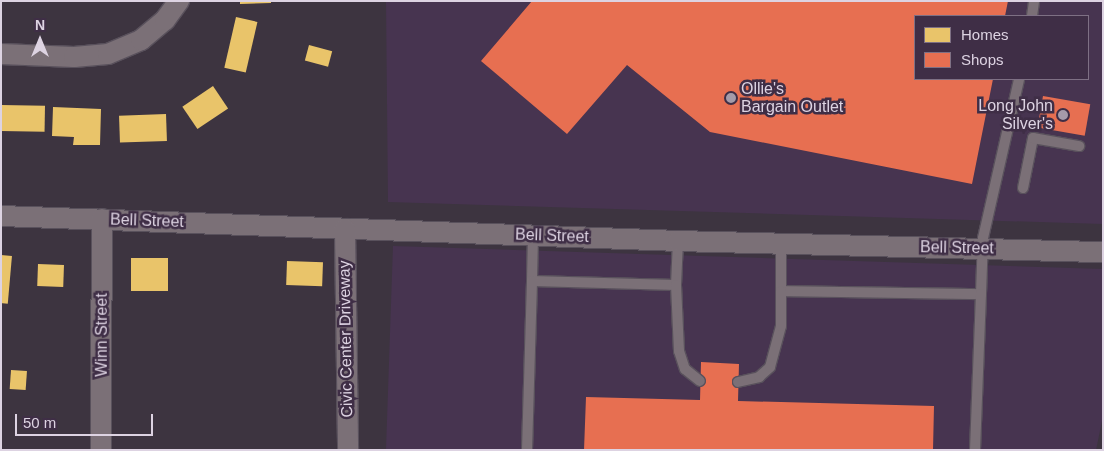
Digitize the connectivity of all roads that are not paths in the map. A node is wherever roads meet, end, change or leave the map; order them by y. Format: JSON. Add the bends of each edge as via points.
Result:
{"nodes":[{"id":1,"x":179,"y":1,"type":"edge"},
{"id":2,"x":1034,"y":1,"type":"edge"},
{"id":3,"x":1032,"y":15,"type":"edge"},
{"id":4,"x":1,"y":54,"type":"edge"},
{"id":5,"x":1019,"y":80,"type":"edge"},
{"id":6,"x":1079,"y":146,"type":"dead end"},
{"id":7,"x":1023,"y":188,"type":"dead end"},
{"id":8,"x":1,"y":216,"type":"edge"},
{"id":9,"x":102,"y":219,"type":"junction"},
{"id":10,"x":345,"y":229,"type":"junction"},
{"id":11,"x":534,"y":236,"type":"junction"},
{"id":12,"x":678,"y":241,"type":"junction"},
{"id":13,"x":781,"y":243,"type":"junction"},
{"id":14,"x":983,"y":248,"type":"junction"},
{"id":15,"x":1103,"y":252,"type":"edge"},
{"id":16,"x":532,"y":281,"type":"junction"},
{"id":17,"x":676,"y":285,"type":"junction"},
{"id":18,"x":781,"y":291,"type":"junction"},
{"id":19,"x":981,"y":294,"type":"junction"},
{"id":20,"x":700,"y":381,"type":"dead end"},
{"id":21,"x":738,"y":382,"type":"dead end"},
{"id":22,"x":101,"y":450,"type":"edge"},
{"id":23,"x":348,"y":450,"type":"edge"},
{"id":24,"x":527,"y":450,"type":"edge"},
{"id":25,"x":975,"y":450,"type":"edge"}],
"edges":[{"from":1,"to":4,"type":"street","via":[[165,20],[141,40],[108,54],[74,57]]},
{"from":2,"to":3,"type":"lane"},
{"from":5,"to":14,"type":"lane"},
{"from":6,"to":7,"type":"lane","via":[[1033,138]]},
{"from":8,"to":9,"type":"street","name":"Bell Street"},
{"from":9,"to":10,"type":"street","name":"Bell Street"},
{"from":9,"to":22,"type":"street","name":"Winn Street"},
{"from":10,"to":11,"type":"street","name":"Bell Street"},
{"from":10,"to":23,"type":"street","name":"Civic Center Driveway"},
{"from":11,"to":12,"type":"street","name":"Bell Street"},
{"from":11,"to":16,"type":"lane"},
{"from":12,"to":13,"type":"street","name":"Bell Street"},
{"from":12,"to":17,"type":"lane"},
{"from":13,"to":14,"type":"street","name":"Bell Street"},
{"from":13,"to":18,"type":"lane"},
{"from":14,"to":15,"type":"street","name":"Bell Street"},
{"from":14,"to":19,"type":"lane"},
{"from":16,"to":17,"type":"lane"},
{"from":16,"to":24,"type":"lane"},
{"from":17,"to":20,"type":"lane","via":[[679,352],[685,368]]},
{"from":18,"to":19,"type":"lane"},
{"from":18,"to":21,"type":"lane","via":[[781,326],[770,367],[759,377]]},
{"from":19,"to":25,"type":"lane"}]}
